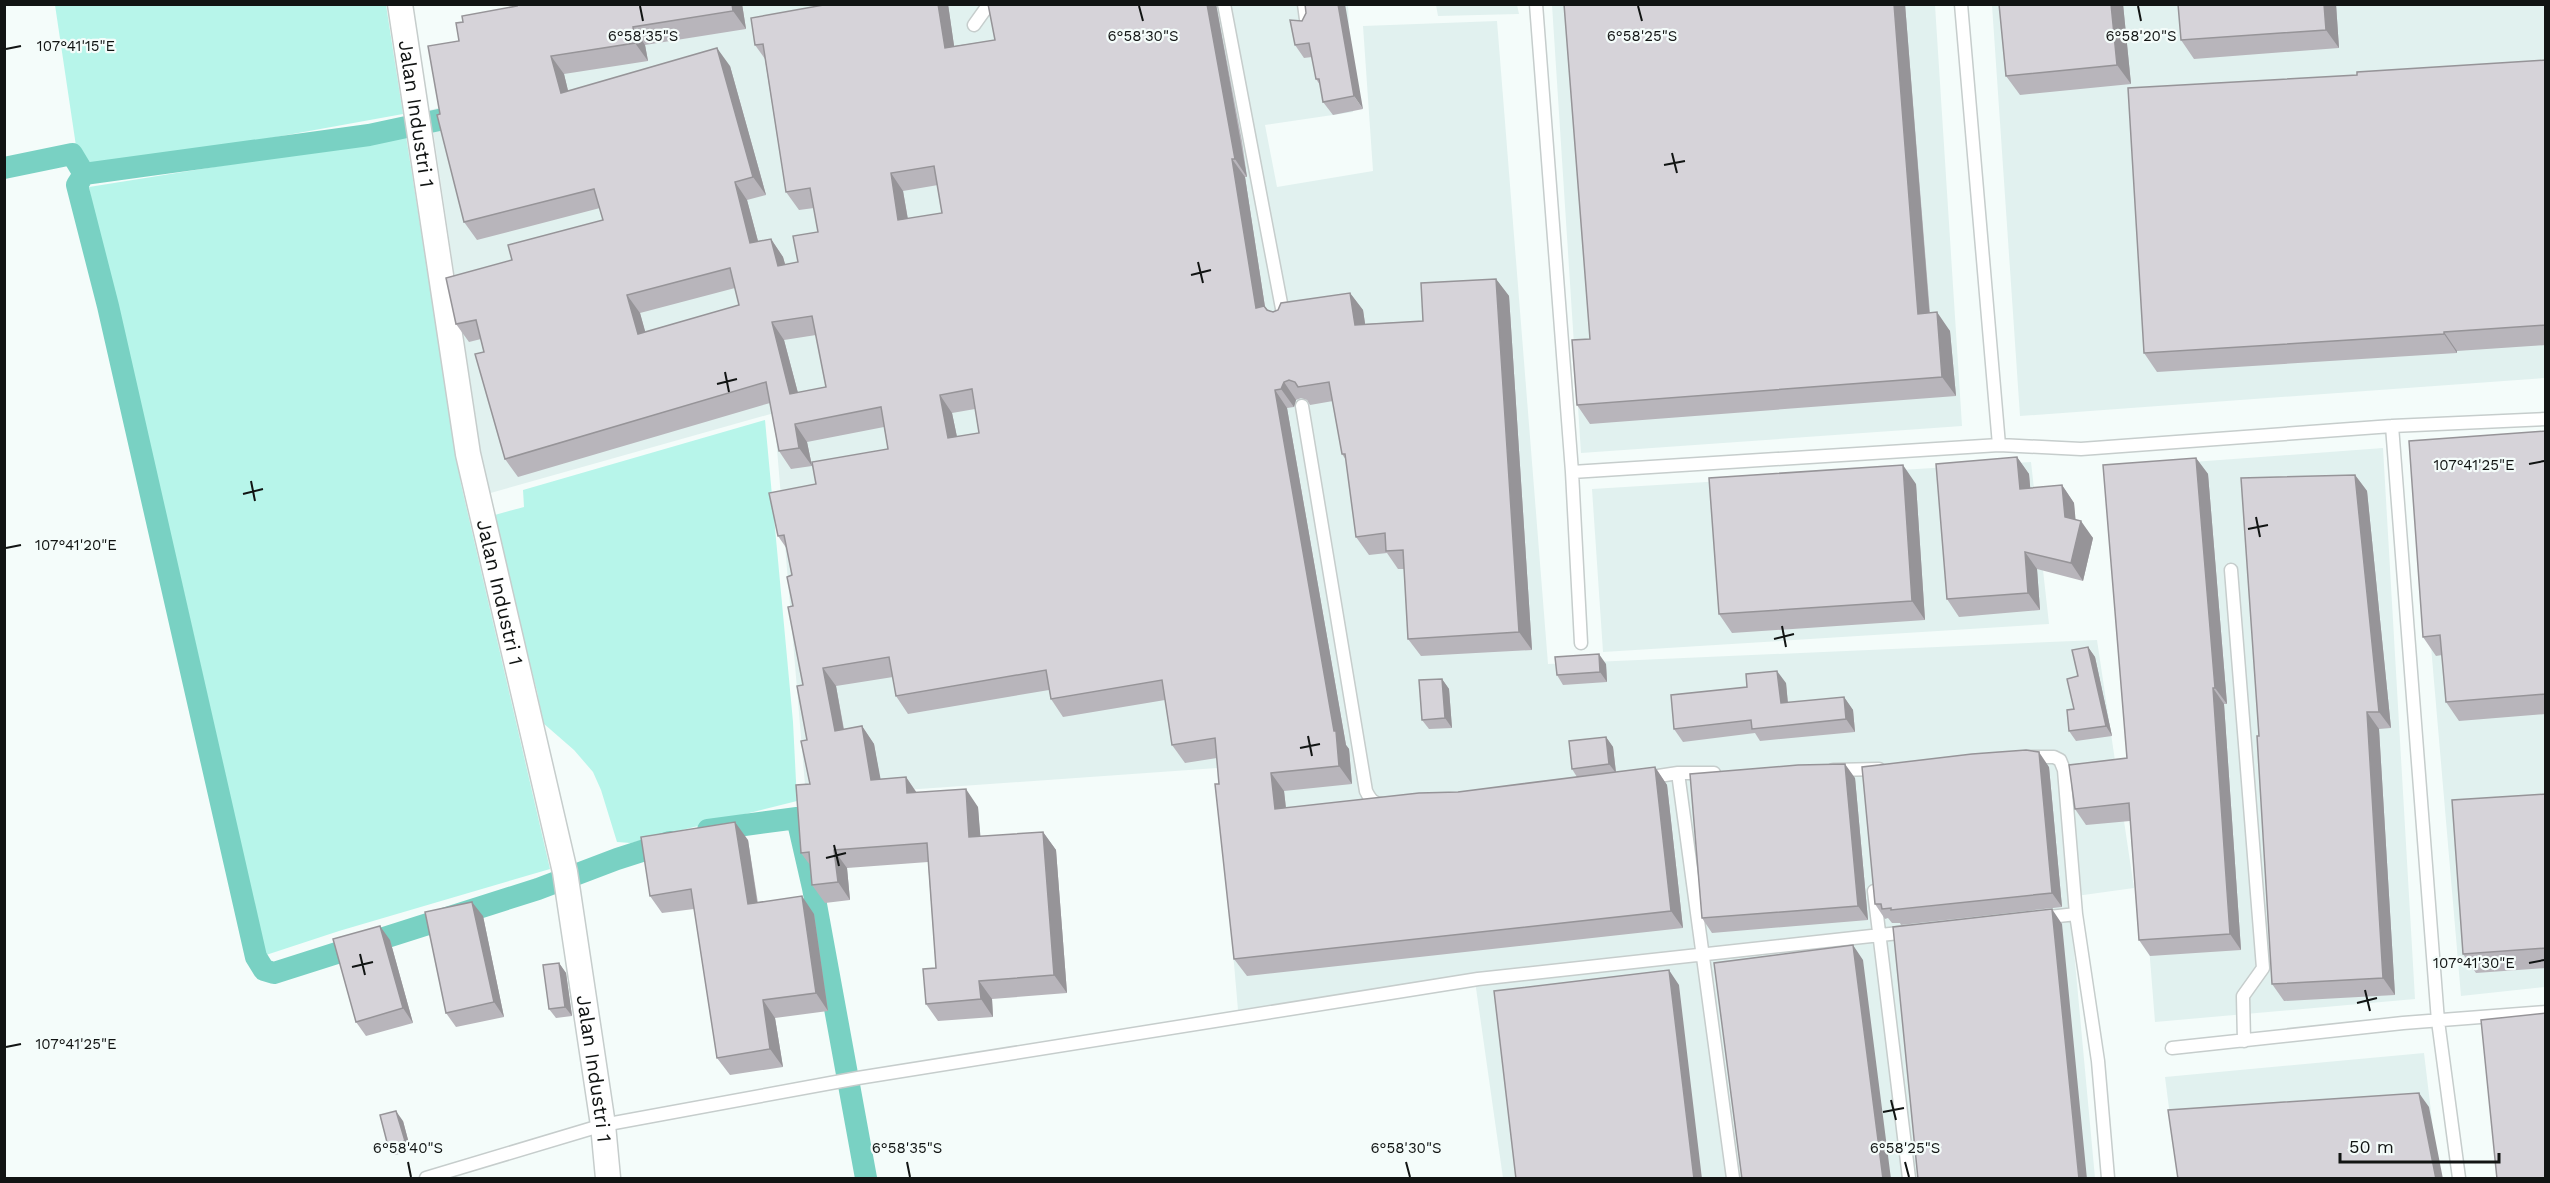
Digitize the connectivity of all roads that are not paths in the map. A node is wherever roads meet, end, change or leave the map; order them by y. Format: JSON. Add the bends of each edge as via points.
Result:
{"nodes":[{"id":1,"x":400,"y":4,"type":"edge"},
{"id":2,"x":989,"y":4,"type":"edge"},
{"id":3,"x":1224,"y":4,"type":"edge"},
{"id":4,"x":1304,"y":4,"type":"edge"},
{"id":5,"x":1536,"y":4,"type":"edge"},
{"id":6,"x":1960,"y":4,"type":"edge"},
{"id":7,"x":974,"y":25,"type":"dead end"},
{"id":8,"x":1307,"y":27,"type":"edge"},
{"id":9,"x":1285,"y":322,"type":"edge"},
{"id":10,"x":1302,"y":406,"type":"edge"},
{"id":11,"x":2546,"y":419,"type":"edge"},
{"id":12,"x":2392,"y":426,"type":"junction"},
{"id":13,"x":1999,"y":445,"type":"junction"},
{"id":14,"x":1572,"y":472,"type":"junction"},
{"id":15,"x":2231,"y":570,"type":"dead end"},
{"id":16,"x":1581,"y":643,"type":"dead end"},
{"id":17,"x":2013,"y":758,"type":"edge"},
{"id":18,"x":1886,"y":768,"type":"edge"},
{"id":19,"x":1817,"y":771,"type":"edge"},
{"id":20,"x":1724,"y":772,"type":"edge"},
{"id":21,"x":1678,"y":773,"type":"junction"},
{"id":22,"x":1632,"y":780,"type":"edge"},
{"id":23,"x":1400,"y":804,"type":"edge"},
{"id":24,"x":1873,"y":876,"type":"edge"},
{"id":25,"x":2076,"y":914,"type":"junction"},
{"id":26,"x":2029,"y":919,"type":"edge"},
{"id":27,"x":1924,"y":930,"type":"edge"},
{"id":28,"x":1878,"y":935,"type":"junction"},
{"id":29,"x":1703,"y":955,"type":"junction"},
{"id":30,"x":2546,"y":1012,"type":"edge"},
{"id":31,"x":2438,"y":1021,"type":"junction"},
{"id":32,"x":2244,"y":1041,"type":"junction"},
{"id":33,"x":2172,"y":1048,"type":"dead end"},
{"id":34,"x":603,"y":1125,"type":"junction"},
{"id":35,"x":426,"y":1179,"type":"edge"},
{"id":36,"x":608,"y":1179,"type":"edge"},
{"id":37,"x":1733,"y":1179,"type":"edge"},
{"id":38,"x":1909,"y":1179,"type":"edge"},
{"id":39,"x":2108,"y":1179,"type":"edge"},
{"id":40,"x":2459,"y":1179,"type":"edge"}],
"edges":[{"from":1,"to":34,"type":"street","name":"Jalan Industri 1","via":[[468,454],[566,880]]},
{"from":2,"to":7,"type":"lane"},
{"from":3,"to":9,"type":"lane"},
{"from":4,"to":8,"type":"lane"},
{"from":5,"to":14,"type":"lane"},
{"from":6,"to":13,"type":"lane"},
{"from":10,"to":23,"type":"lane","via":[[1366,791],[1377,804]]},
{"from":11,"to":12,"type":"lane"},
{"from":12,"to":13,"type":"lane","via":[[2081,449]]},
{"from":12,"to":31,"type":"lane"},
{"from":13,"to":14,"type":"lane"},
{"from":14,"to":16,"type":"lane"},
{"from":15,"to":32,"type":"lane","via":[[2263,968],[2242,996]]},
{"from":17,"to":25,"type":"lane","via":[[2054,757],[2062,764]]},
{"from":18,"to":19,"type":"lane","via":[[1864,776]]},
{"from":20,"to":21,"type":"lane"},
{"from":21,"to":22,"type":"lane"},
{"from":21,"to":29,"type":"lane"},
{"from":24,"to":28,"type":"lane"},
{"from":25,"to":26,"type":"lane"},
{"from":25,"to":39,"type":"lane","via":[[2098,1061]]},
{"from":27,"to":28,"type":"lane"},
{"from":28,"to":29,"type":"lane"},
{"from":28,"to":38,"type":"lane"},
{"from":29,"to":34,"type":"lane","via":[[1478,979],[858,1078]]},
{"from":29,"to":37,"type":"lane"},
{"from":30,"to":31,"type":"lane"},
{"from":31,"to":32,"type":"lane"},
{"from":31,"to":40,"type":"lane"},
{"from":32,"to":33,"type":"lane"},
{"from":34,"to":35,"type":"lane"},
{"from":34,"to":36,"type":"street","name":"Jalan Industri 1"}]}
